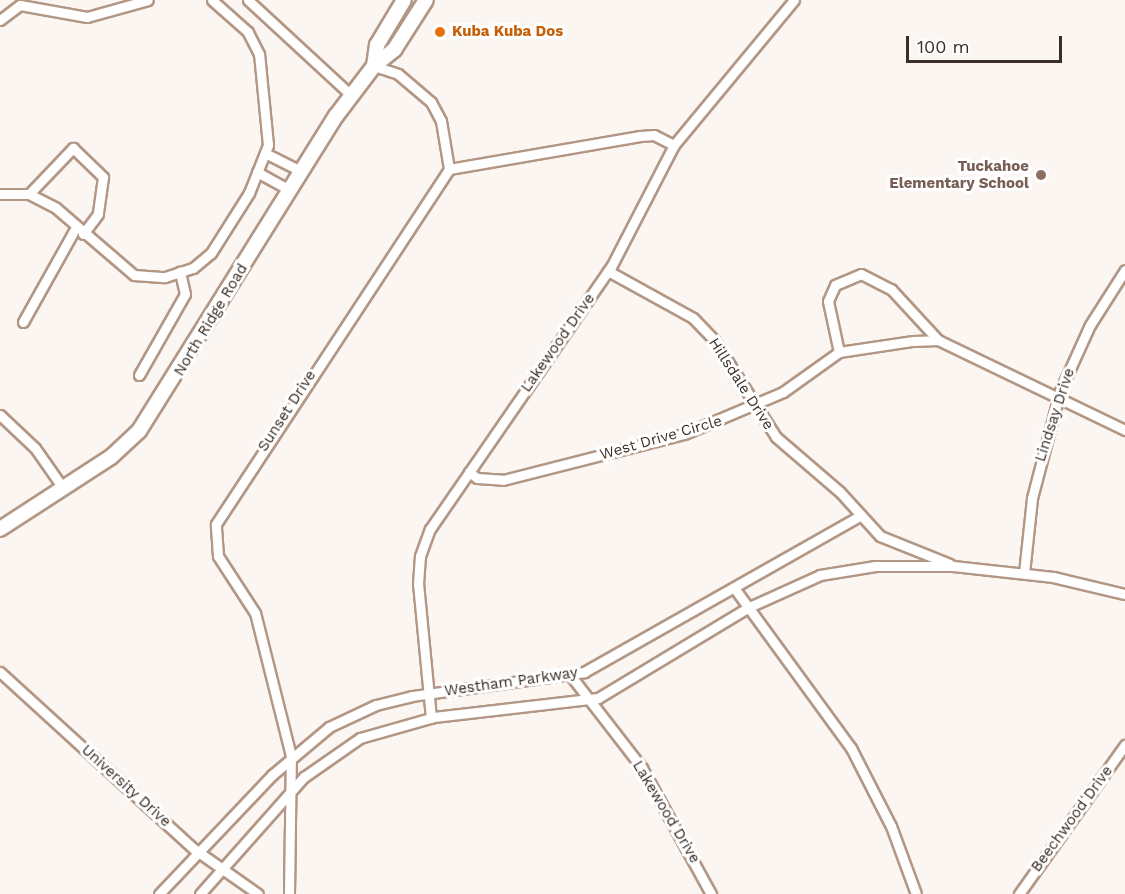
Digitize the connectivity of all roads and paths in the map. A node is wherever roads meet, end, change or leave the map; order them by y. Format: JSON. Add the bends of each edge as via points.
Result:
{"nodes":[{"id":1,"x":148,"y":0,"type":"edge"},
{"id":2,"x":212,"y":0,"type":"edge"},
{"id":3,"x":248,"y":0,"type":"edge"},
{"id":4,"x":404,"y":0,"type":"edge"},
{"id":5,"x":426,"y":0,"type":"edge"},
{"id":6,"x":794,"y":0,"type":"edge"},
{"id":7,"x":0,"y":20,"type":"edge"},
{"id":8,"x":374,"y":66,"type":"junction"},
{"id":9,"x":351,"y":95,"type":"junction"},
{"id":10,"x":674,"y":145,"type":"junction"},
{"id":11,"x":265,"y":153,"type":"junction"},
{"id":12,"x":449,"y":169,"type":"junction"},
{"id":13,"x":301,"y":171,"type":"junction"},
{"id":14,"x":257,"y":172,"type":"junction"},
{"id":15,"x":289,"y":190,"type":"junction"},
{"id":16,"x":0,"y":194,"type":"edge"},
{"id":17,"x":30,"y":194,"type":"junction"},
{"id":18,"x":80,"y":230,"type":"junction"},
{"id":19,"x":1125,"y":270,"type":"edge"},
{"id":20,"x":608,"y":271,"type":"junction"},
{"id":21,"x":180,"y":272,"type":"junction"},
{"id":22,"x":23,"y":322,"type":"dead end"},
{"id":23,"x":938,"y":340,"type":"junction"},
{"id":24,"x":839,"y":352,"type":"junction"},
{"id":25,"x":139,"y":375,"type":"dead end"},
{"id":26,"x":1058,"y":397,"type":"junction"},
{"id":27,"x":755,"y":406,"type":"junction"},
{"id":28,"x":0,"y":416,"type":"edge"},
{"id":29,"x":1125,"y":430,"type":"edge"},
{"id":30,"x":469,"y":472,"type":"junction"},
{"id":31,"x":63,"y":488,"type":"junction"},
{"id":32,"x":861,"y":515,"type":"junction"},
{"id":33,"x":0,"y":529,"type":"edge"},
{"id":34,"x":953,"y":566,"type":"junction"},
{"id":35,"x":1024,"y":573,"type":"junction"},
{"id":36,"x":735,"y":589,"type":"junction"},
{"id":37,"x":1125,"y":594,"type":"edge"},
{"id":38,"x":747,"y":608,"type":"junction"},
{"id":39,"x":0,"y":672,"type":"edge"},
{"id":40,"x":571,"y":676,"type":"junction"},
{"id":41,"x":429,"y":694,"type":"junction"},
{"id":42,"x":586,"y":701,"type":"junction"},
{"id":43,"x":431,"y":718,"type":"junction"},
{"id":44,"x":1125,"y":745,"type":"edge"},
{"id":45,"x":291,"y":756,"type":"junction"},
{"id":46,"x":286,"y":796,"type":"junction"},
{"id":47,"x":201,"y":855,"type":"junction"},
{"id":48,"x":222,"y":870,"type":"junction"},
{"id":49,"x":159,"y":894,"type":"edge"},
{"id":50,"x":200,"y":894,"type":"edge"},
{"id":51,"x":258,"y":894,"type":"edge"},
{"id":52,"x":289,"y":894,"type":"edge"},
{"id":53,"x":711,"y":894,"type":"edge"},
{"id":54,"x":916,"y":894,"type":"edge"},
{"id":55,"x":1019,"y":894,"type":"edge"}],
"edges":[{"from":1,"to":7,"type":"street","via":[[87,17],[20,5]]},
{"from":2,"to":11,"type":"street","via":[[248,32],[259,54]]},
{"from":3,"to":9,"type":"street"},
{"from":4,"to":8,"type":"main road","name":"North Ridge Road","via":[[377,45]]},
{"from":5,"to":8,"type":"main road","name":"North Ridge Road","via":[[394,50]]},
{"from":6,"to":10,"type":"street","name":"Lakewood Drive"},
{"from":8,"to":9,"type":"main road","name":"North Ridge Road"},
{"from":8,"to":12,"type":"street","via":[[398,74],[431,102],[441,121]]},
{"from":9,"to":13,"type":"main road","name":"North Ridge Road"},
{"from":10,"to":12,"type":"street","via":[[640,136]]},
{"from":10,"to":20,"type":"street","name":"Lakewood Drive"},
{"from":11,"to":13,"type":"street"},
{"from":11,"to":14,"type":"street"},
{"from":12,"to":45,"type":"street","name":"Sunset Drive","via":[[216,524],[218,556],[255,613]]},
{"from":13,"to":15,"type":"main road","name":"North Ridge Road"},
{"from":14,"to":15,"type":"street"},
{"from":14,"to":21,"type":"street","via":[[211,253]]},
{"from":15,"to":31,"type":"main road","name":"North Ridge Road","via":[[144,424],[111,457]]},
{"from":16,"to":17,"type":"street"},
{"from":17,"to":18,"type":"street"},
{"from":17,"to":18,"type":"street","via":[[74,148],[103,177],[98,214]]},
{"from":18,"to":21,"type":"street","via":[[134,275]]},
{"from":18,"to":22,"type":"street"},
{"from":19,"to":26,"type":"street","name":"Lindsay Drive","via":[[1090,325]]},
{"from":20,"to":27,"type":"street","name":"Hillsdale Drive","via":[[693,318],[714,340]]},
{"from":20,"to":30,"type":"street","name":"Lakewood Drive"},
{"from":21,"to":25,"type":"street","via":[[185,294]]},
{"from":23,"to":24,"type":"street","name":"West Drive Circle"},
{"from":23,"to":24,"type":"street","via":[[891,289],[861,274],[843,279],[830,294],[829,328]]},
{"from":23,"to":26,"type":"street"},
{"from":24,"to":27,"type":"street","name":"West Drive Circle"},
{"from":26,"to":29,"type":"street"},
{"from":26,"to":35,"type":"street","name":"Lindsay Drive","via":[[1032,498]]},
{"from":27,"to":30,"type":"street","name":"West Drive Circle","via":[[684,434],[534,472],[492,480]]},
{"from":27,"to":32,"type":"street","name":"Hillsdale Drive","via":[[783,445]]},
{"from":28,"to":31,"type":"street","via":[[35,448]]},
{"from":30,"to":41,"type":"street","name":"Lakewood Drive","via":[[430,529],[420,556]]},
{"from":31,"to":33,"type":"main road","name":"North Ridge Road"},
{"from":32,"to":34,"type":"street","name":"Westham Parkway","via":[[880,536]]},
{"from":32,"to":36,"type":"street","name":"Westham Parkway"},
{"from":34,"to":35,"type":"street","name":"Westham Parkway"},
{"from":34,"to":38,"type":"street","name":"Westham Parkway","via":[[852,568],[799,582]]},
{"from":35,"to":37,"type":"street","name":"Westham Parkway"},
{"from":36,"to":38,"type":"street"},
{"from":36,"to":40,"type":"street","name":"Westham Parkway","via":[[604,664]]},
{"from":38,"to":42,"type":"street","name":"Westham Parkway"},
{"from":38,"to":54,"type":"street","via":[[852,748],[891,826]]},
{"from":39,"to":47,"type":"street","name":"University Drive"},
{"from":40,"to":41,"type":"street","name":"Westham Parkway"},
{"from":40,"to":42,"type":"street","name":"Lakewood Drive"},
{"from":41,"to":43,"type":"street","name":"Lakewood Drive"},
{"from":41,"to":45,"type":"street","name":"Westham Parkway","via":[[351,715]]},
{"from":42,"to":43,"type":"street","name":"Westham Parkway"},
{"from":42,"to":53,"type":"street","name":"Lakewood Drive","via":[[642,768]]},
{"from":43,"to":46,"type":"street","name":"Westham Parkway","via":[[360,738]]},
{"from":44,"to":55,"type":"street","name":"Beechwood Drive"},
{"from":45,"to":46,"type":"street","name":"Sunset Drive"},
{"from":45,"to":47,"type":"street","name":"Westham Parkway"},
{"from":46,"to":48,"type":"street","name":"Westham Parkway"},
{"from":46,"to":52,"type":"street","name":"Sunset Drive"},
{"from":47,"to":48,"type":"street","name":"University Drive"},
{"from":47,"to":49,"type":"street","name":"Westham Parkway"},
{"from":48,"to":50,"type":"street","name":"Westham Parkway"},
{"from":48,"to":51,"type":"street","name":"University Drive"}]}
